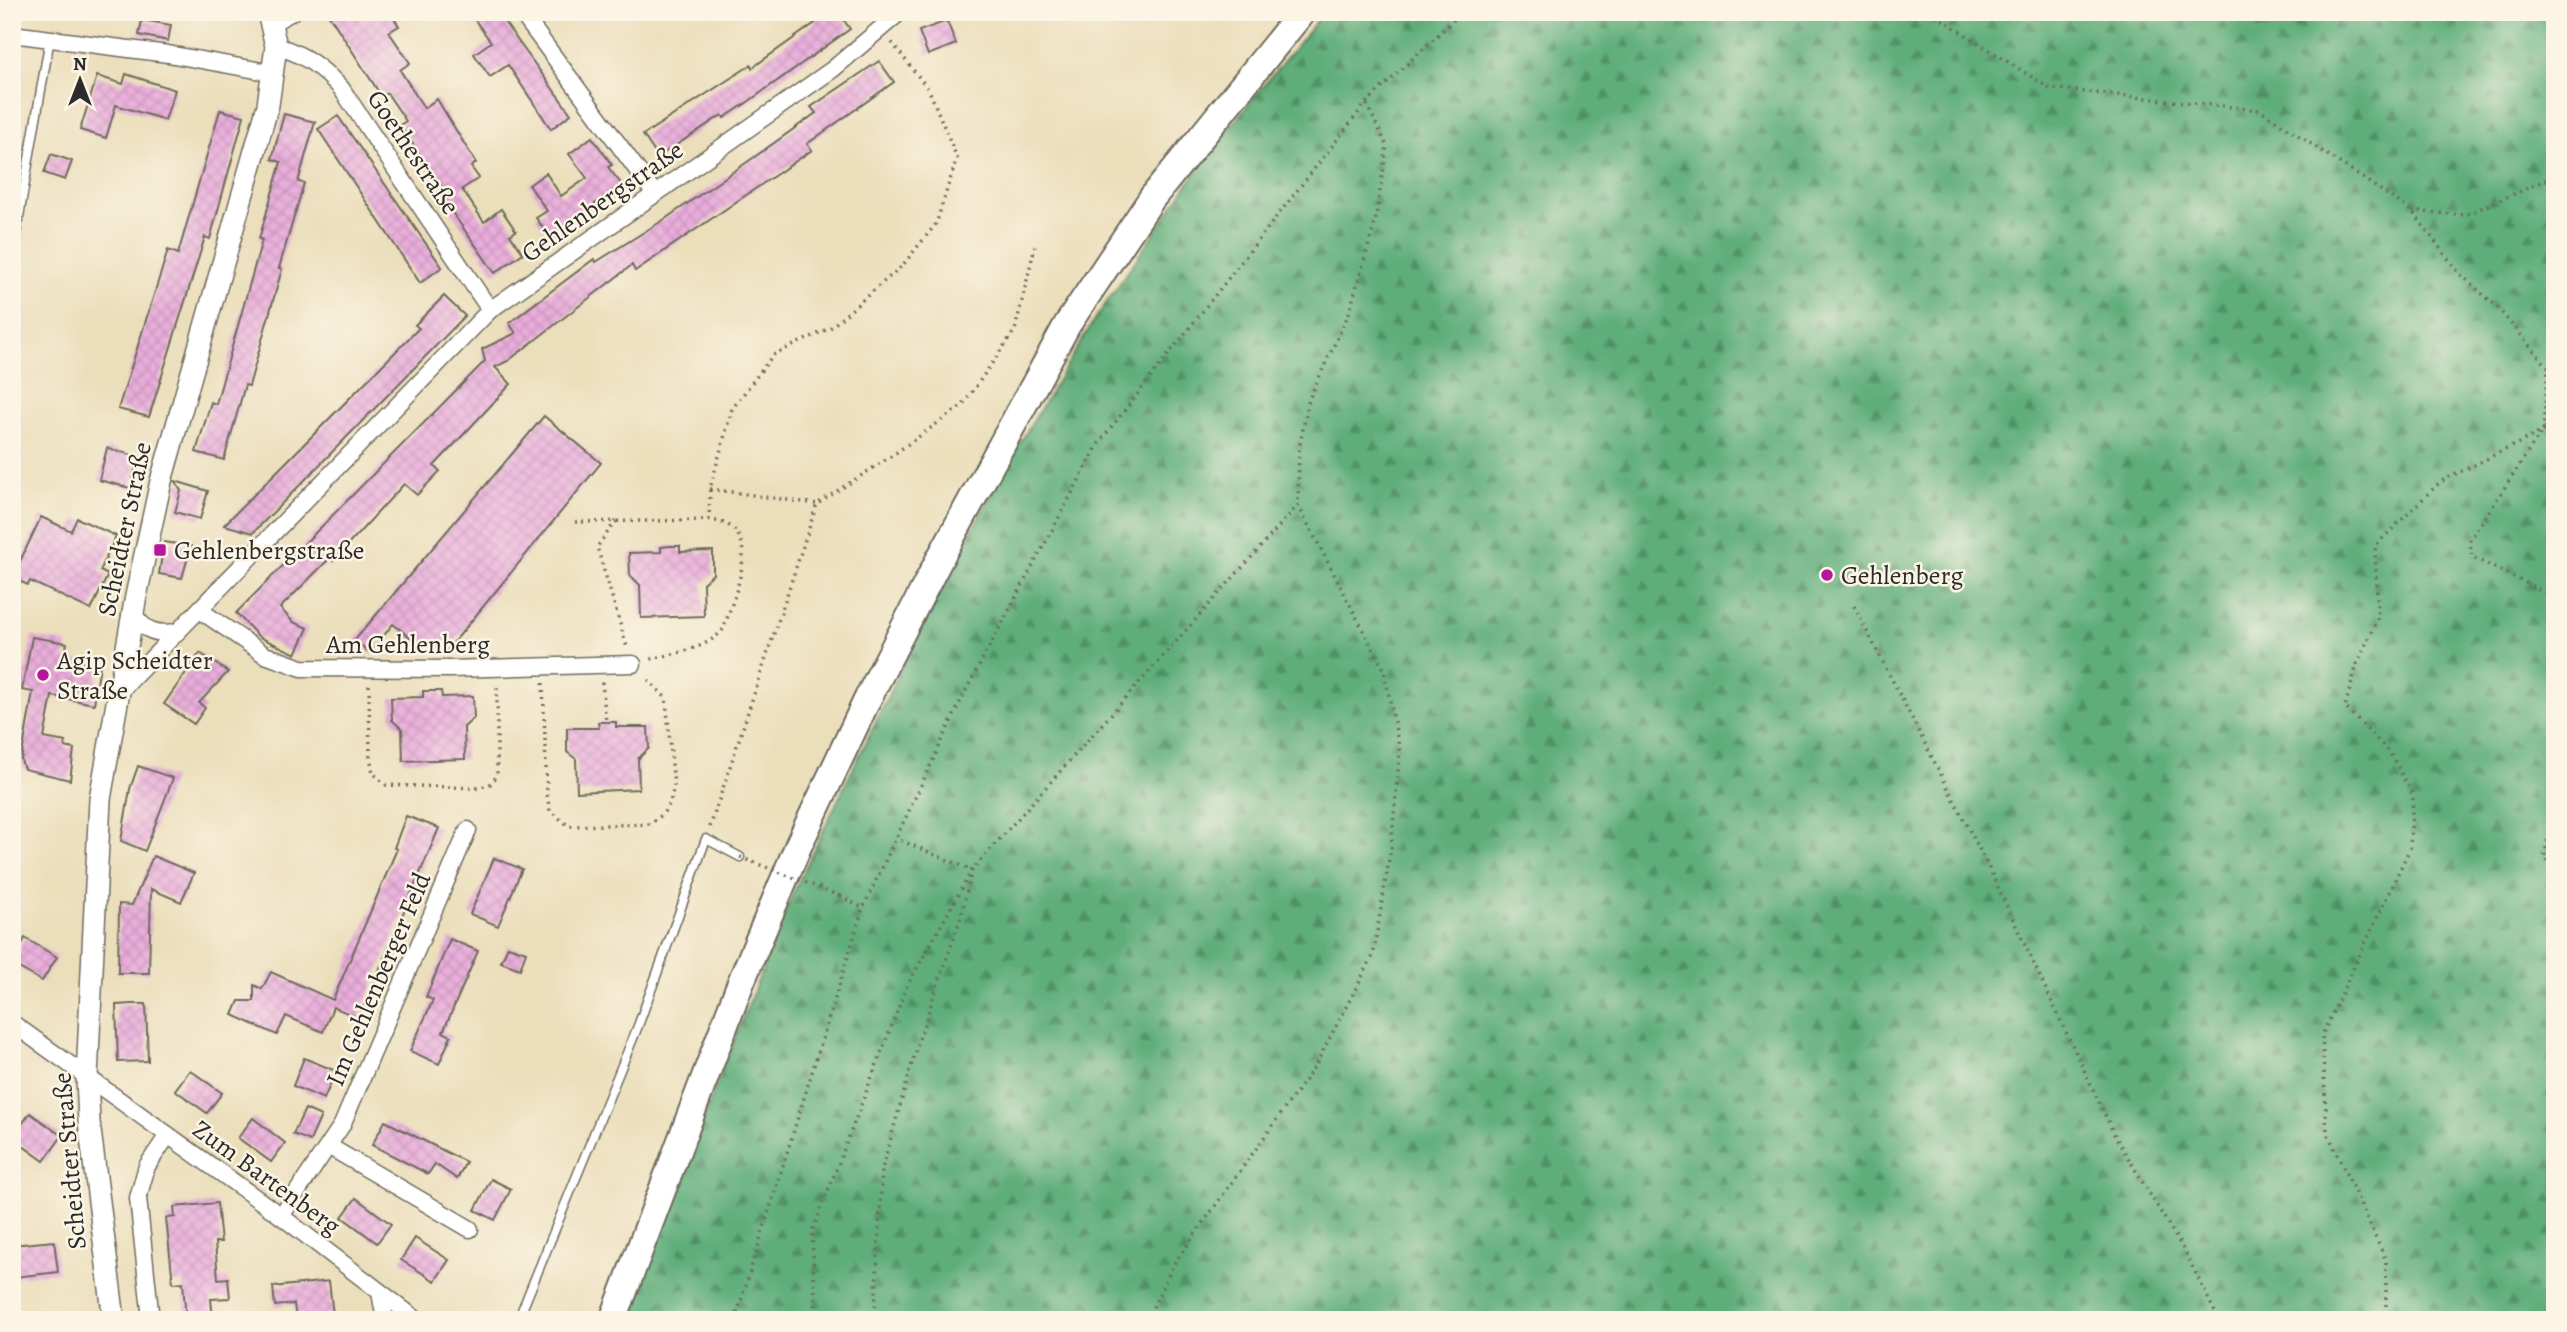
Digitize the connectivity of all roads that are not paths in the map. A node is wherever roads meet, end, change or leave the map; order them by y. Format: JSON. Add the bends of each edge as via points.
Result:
{"nodes":[{"id":1,"x":292,"y":12,"type":"edge"},
{"id":2,"x":521,"y":12,"type":"edge"},
{"id":3,"x":900,"y":12,"type":"edge"},
{"id":4,"x":1302,"y":12,"type":"edge"},
{"id":5,"x":270,"y":18,"type":"edge"},
{"id":6,"x":12,"y":34,"type":"edge"},
{"id":7,"x":50,"y":38,"type":"junction"},
{"id":8,"x":276,"y":46,"type":"junction"},
{"id":9,"x":273,"y":72,"type":"junction"},
{"id":10,"x":656,"y":194,"type":"junction"},
{"id":11,"x":12,"y":257,"type":"edge"},
{"id":12,"x":490,"y":310,"type":"junction"},
{"id":13,"x":201,"y":611,"type":"junction"},
{"id":14,"x":133,"y":613,"type":"junction"},
{"id":15,"x":177,"y":632,"type":"junction"},
{"id":16,"x":632,"y":664,"type":"road end"},
{"id":17,"x":121,"y":690,"type":"junction"},
{"id":18,"x":468,"y":830,"type":"dead end"},
{"id":19,"x":740,"y":857,"type":"road end"},
{"id":20,"x":12,"y":1023,"type":"edge"},
{"id":21,"x":87,"y":1078,"type":"junction"},
{"id":22,"x":168,"y":1135,"type":"junction"},
{"id":23,"x":330,"y":1147,"type":"junction"},
{"id":24,"x":281,"y":1216,"type":"junction"},
{"id":25,"x":470,"y":1229,"type":"dead end"},
{"id":26,"x":380,"y":1292,"type":"junction"},
{"id":27,"x":114,"y":1320,"type":"edge"},
{"id":28,"x":151,"y":1320,"type":"edge"},
{"id":29,"x":385,"y":1320,"type":"edge"},
{"id":30,"x":417,"y":1320,"type":"edge"},
{"id":31,"x":518,"y":1320,"type":"edge"},
{"id":32,"x":613,"y":1320,"type":"edge"}],
"edges":[{"from":1,"to":5,"type":"street"},
{"from":2,"to":10,"type":"street"},
{"from":3,"to":10,"type":"street","name":"Gehlenbergstraße","via":[[833,69]]},
{"from":4,"to":32,"type":"highway","via":[[1152,198],[1067,325],[939,560],[799,844],[741,982]]},
{"from":5,"to":8,"type":"street","name":"Scheidter Straße"},
{"from":6,"to":7,"type":"street"},
{"from":7,"to":9,"type":"street"},
{"from":7,"to":11,"type":"lane"},
{"from":8,"to":9,"type":"street","name":"Scheidter Straße"},
{"from":8,"to":12,"type":"street","name":"Goethestraße","via":[[311,60],[341,88]]},
{"from":9,"to":14,"type":"street","name":"Scheidter Straße","via":[[268,104],[161,481]]},
{"from":10,"to":12,"type":"street","name":"Gehlenbergstraße"},
{"from":12,"to":13,"type":"street","name":"Gehlenbergstraße"},
{"from":13,"to":15,"type":"street","name":"Gehlenbergstraße"},
{"from":13,"to":16,"type":"street","name":"Am Gehlenberg","via":[[248,645],[283,664],[302,668]]},
{"from":14,"to":15,"type":"street","via":[[151,632]]},
{"from":14,"to":17,"type":"street","name":"Scheidter Straße"},
{"from":15,"to":17,"type":"street","name":"Gehlenbergstraße"},
{"from":17,"to":21,"type":"street","name":"Scheidter Straße","via":[[97,830]]},
{"from":18,"to":23,"type":"street","name":"Im Gehlenberger Feld"},
{"from":19,"to":31,"type":"lane","via":[[706,839],[638,1026]]},
{"from":20,"to":21,"type":"street","name":"Zum Bartenberg"},
{"from":21,"to":22,"type":"street","name":"Zum Bartenberg"},
{"from":21,"to":27,"type":"street","name":"Scheidter Straße"},
{"from":22,"to":24,"type":"street","name":"Zum Bartenberg"},
{"from":22,"to":28,"type":"street","via":[[147,1166],[138,1198]]},
{"from":23,"to":24,"type":"street","name":"Im Gehlenberger Feld"},
{"from":23,"to":25,"type":"street"},
{"from":24,"to":26,"type":"street","name":"Zum Bartenberg"},
{"from":26,"to":29,"type":"street"},
{"from":26,"to":30,"type":"street","name":"Zum Bartenberg"}]}
